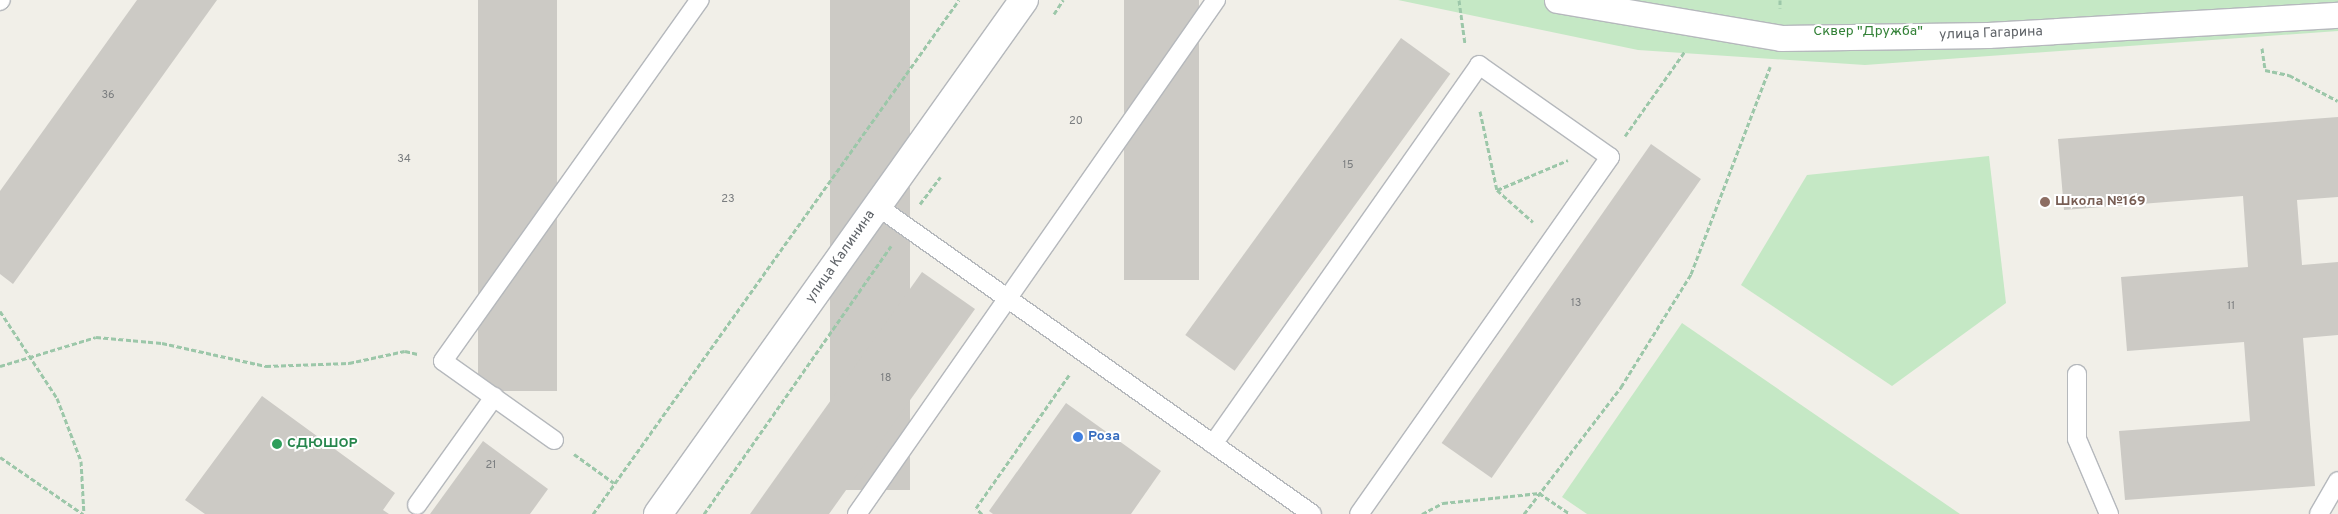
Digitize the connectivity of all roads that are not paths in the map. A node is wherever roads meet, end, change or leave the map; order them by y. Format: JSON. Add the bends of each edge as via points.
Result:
{"nodes":[{"id":1,"x":700,"y":0,"type":"edge"},
{"id":2,"x":1024,"y":0,"type":"edge"},
{"id":3,"x":1216,"y":0,"type":"edge"},
{"id":4,"x":1557,"y":0,"type":"edge"},
{"id":5,"x":2338,"y":15,"type":"edge"},
{"id":6,"x":877,"y":206,"type":"junction"},
{"id":7,"x":1007,"y":300,"type":"junction"},
{"id":8,"x":2077,"y":374,"type":"dead end"},
{"id":9,"x":494,"y":397,"type":"junction"},
{"id":10,"x":554,"y":440,"type":"road end"},
{"id":11,"x":1213,"y":444,"type":"junction"},
{"id":12,"x":2338,"y":481,"type":"edge"},
{"id":13,"x":417,"y":505,"type":"dead end"},
{"id":14,"x":658,"y":514,"type":"edge"},
{"id":15,"x":857,"y":514,"type":"edge"},
{"id":16,"x":1312,"y":514,"type":"edge"},
{"id":17,"x":1359,"y":514,"type":"edge"},
{"id":18,"x":2109,"y":514,"type":"edge"},
{"id":19,"x":2319,"y":514,"type":"edge"}],
"edges":[{"from":1,"to":9,"type":"lane","via":[[443,361]]},
{"from":2,"to":6,"type":"street","name":"улица Калинина"},
{"from":3,"to":7,"type":"lane"},
{"from":4,"to":5,"type":"street","name":"улица Гагарина","via":[[1589,9],[1706,23],[1781,38],[1988,35]]},
{"from":6,"to":7,"type":"lane"},
{"from":6,"to":14,"type":"street","name":"улица Калинина"},
{"from":7,"to":11,"type":"lane"},
{"from":7,"to":15,"type":"lane"},
{"from":8,"to":18,"type":"lane","via":[[2077,439]]},
{"from":9,"to":10,"type":"lane"},
{"from":9,"to":13,"type":"lane"},
{"from":11,"to":16,"type":"lane"},
{"from":11,"to":17,"type":"lane","via":[[1479,65],[1610,157]]},
{"from":12,"to":19,"type":"lane"}]}
